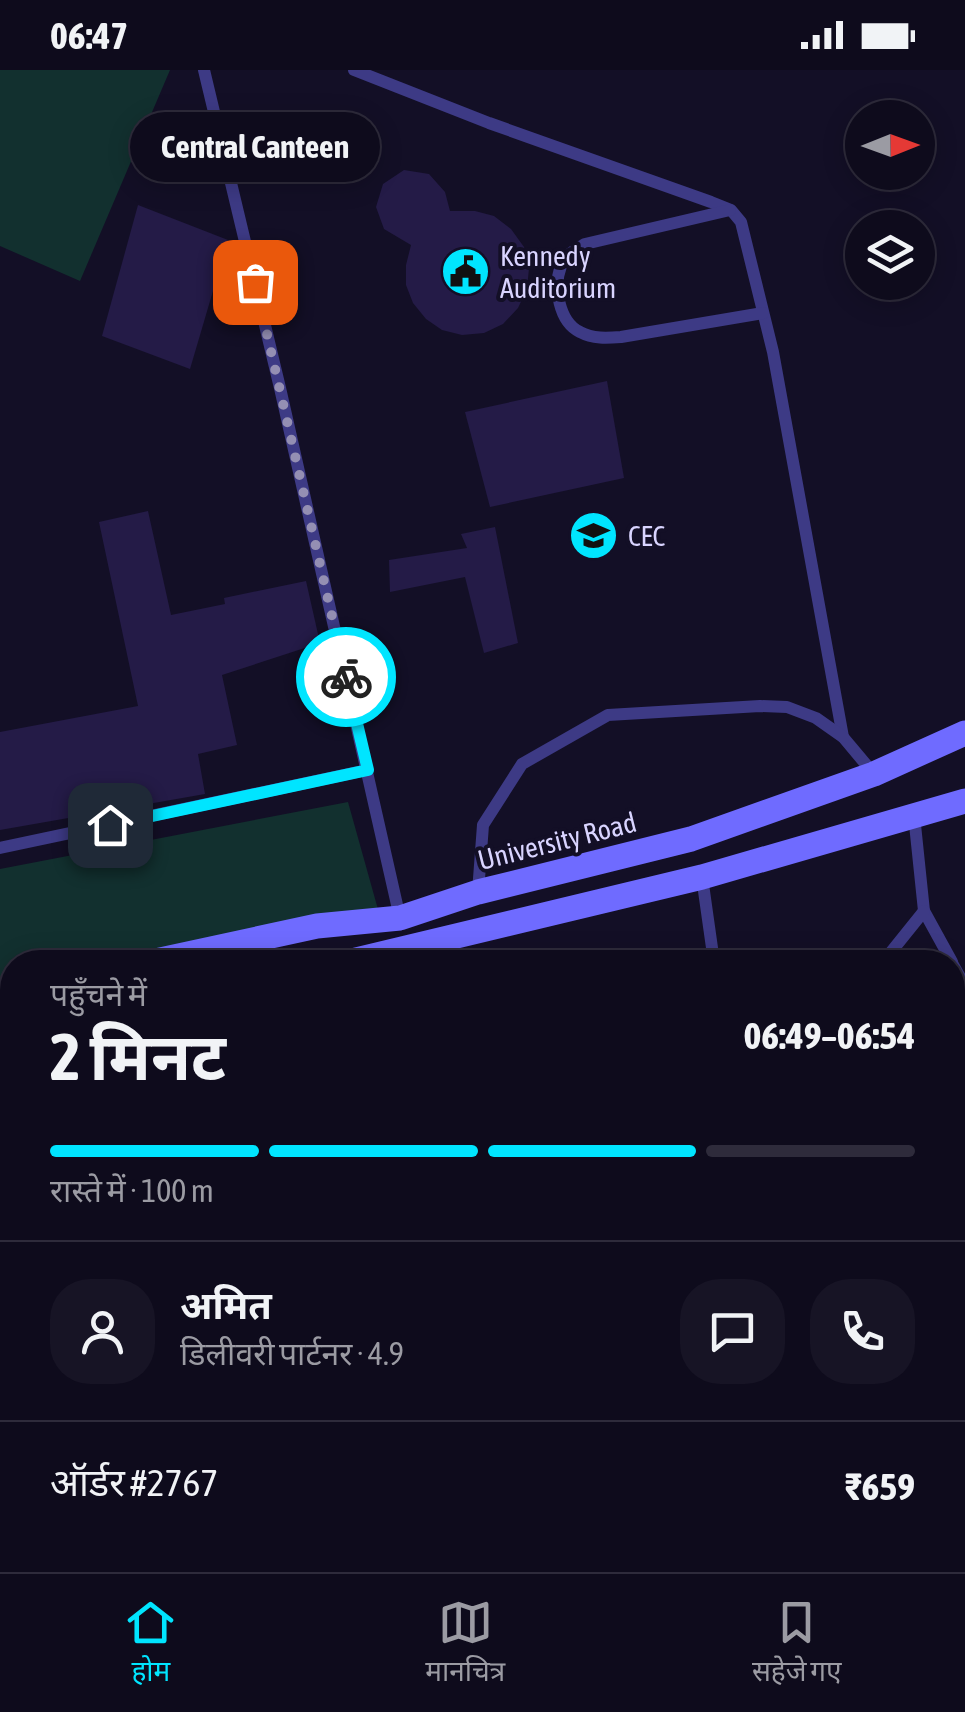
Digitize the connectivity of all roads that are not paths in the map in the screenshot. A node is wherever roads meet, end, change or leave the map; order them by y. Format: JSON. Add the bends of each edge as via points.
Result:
{"nodes":[{"id":1,"x":204,"y":70,"type":"edge"},
{"id":2,"x":354,"y":70,"type":"edge"},
{"id":3,"x":731,"y":210,"type":"junction"},
{"id":4,"x":763,"y":313,"type":"junction"},
{"id":5,"x":965,"y":733,"type":"edge"},
{"id":6,"x":843,"y":736,"type":"junction"},
{"id":7,"x":368,"y":770,"type":"junction"},
{"id":8,"x":874,"y":774,"type":"junction"},
{"id":9,"x":965,"y":800,"type":"edge"},
{"id":10,"x":914,"y":816,"type":"junction"},
{"id":11,"x":0,"y":848,"type":"edge"},
{"id":12,"x":702,"y":877,"type":"junction"},
{"id":13,"x":478,"y":892,"type":"junction"},
{"id":14,"x":924,"y":911,"type":"junction"},
{"id":15,"x":400,"y":918,"type":"junction"},
{"id":16,"x":207,"y":950,"type":"edge"},
{"id":17,"x":398,"y":950,"type":"edge"},
{"id":18,"x":712,"y":950,"type":"edge"},
{"id":19,"x":892,"y":950,"type":"edge"},
{"id":20,"x":945,"y":950,"type":"edge"}],
"edges":[{"from":1,"to":7,"type":"lane"},
{"from":2,"to":3,"type":"lane"},
{"from":3,"to":4,"type":"lane","via":[[741,222]]},
{"from":3,"to":4,"type":"lane","via":[[584,244],[561,266],[560,303],[566,321],[598,338]]},
{"from":4,"to":6,"type":"lane"},
{"from":5,"to":8,"type":"main road","name":"University Road"},
{"from":6,"to":8,"type":"lane"},
{"from":6,"to":13,"type":"lane","via":[[787,707],[608,715],[522,764],[484,825]]},
{"from":7,"to":11,"type":"lane"},
{"from":7,"to":15,"type":"lane"},
{"from":8,"to":13,"type":"main road","name":"University Road","via":[[690,839]]},
{"from":9,"to":10,"type":"main road"},
{"from":10,"to":12,"type":"main road"},
{"from":10,"to":14,"type":"lane"},
{"from":12,"to":17,"type":"main road"},
{"from":12,"to":18,"type":"lane"},
{"from":13,"to":15,"type":"main road","name":"University Road"},
{"from":14,"to":19,"type":"lane"},
{"from":14,"to":20,"type":"lane"},
{"from":15,"to":16,"type":"main road","name":"University Road","via":[[316,926]]}]}
